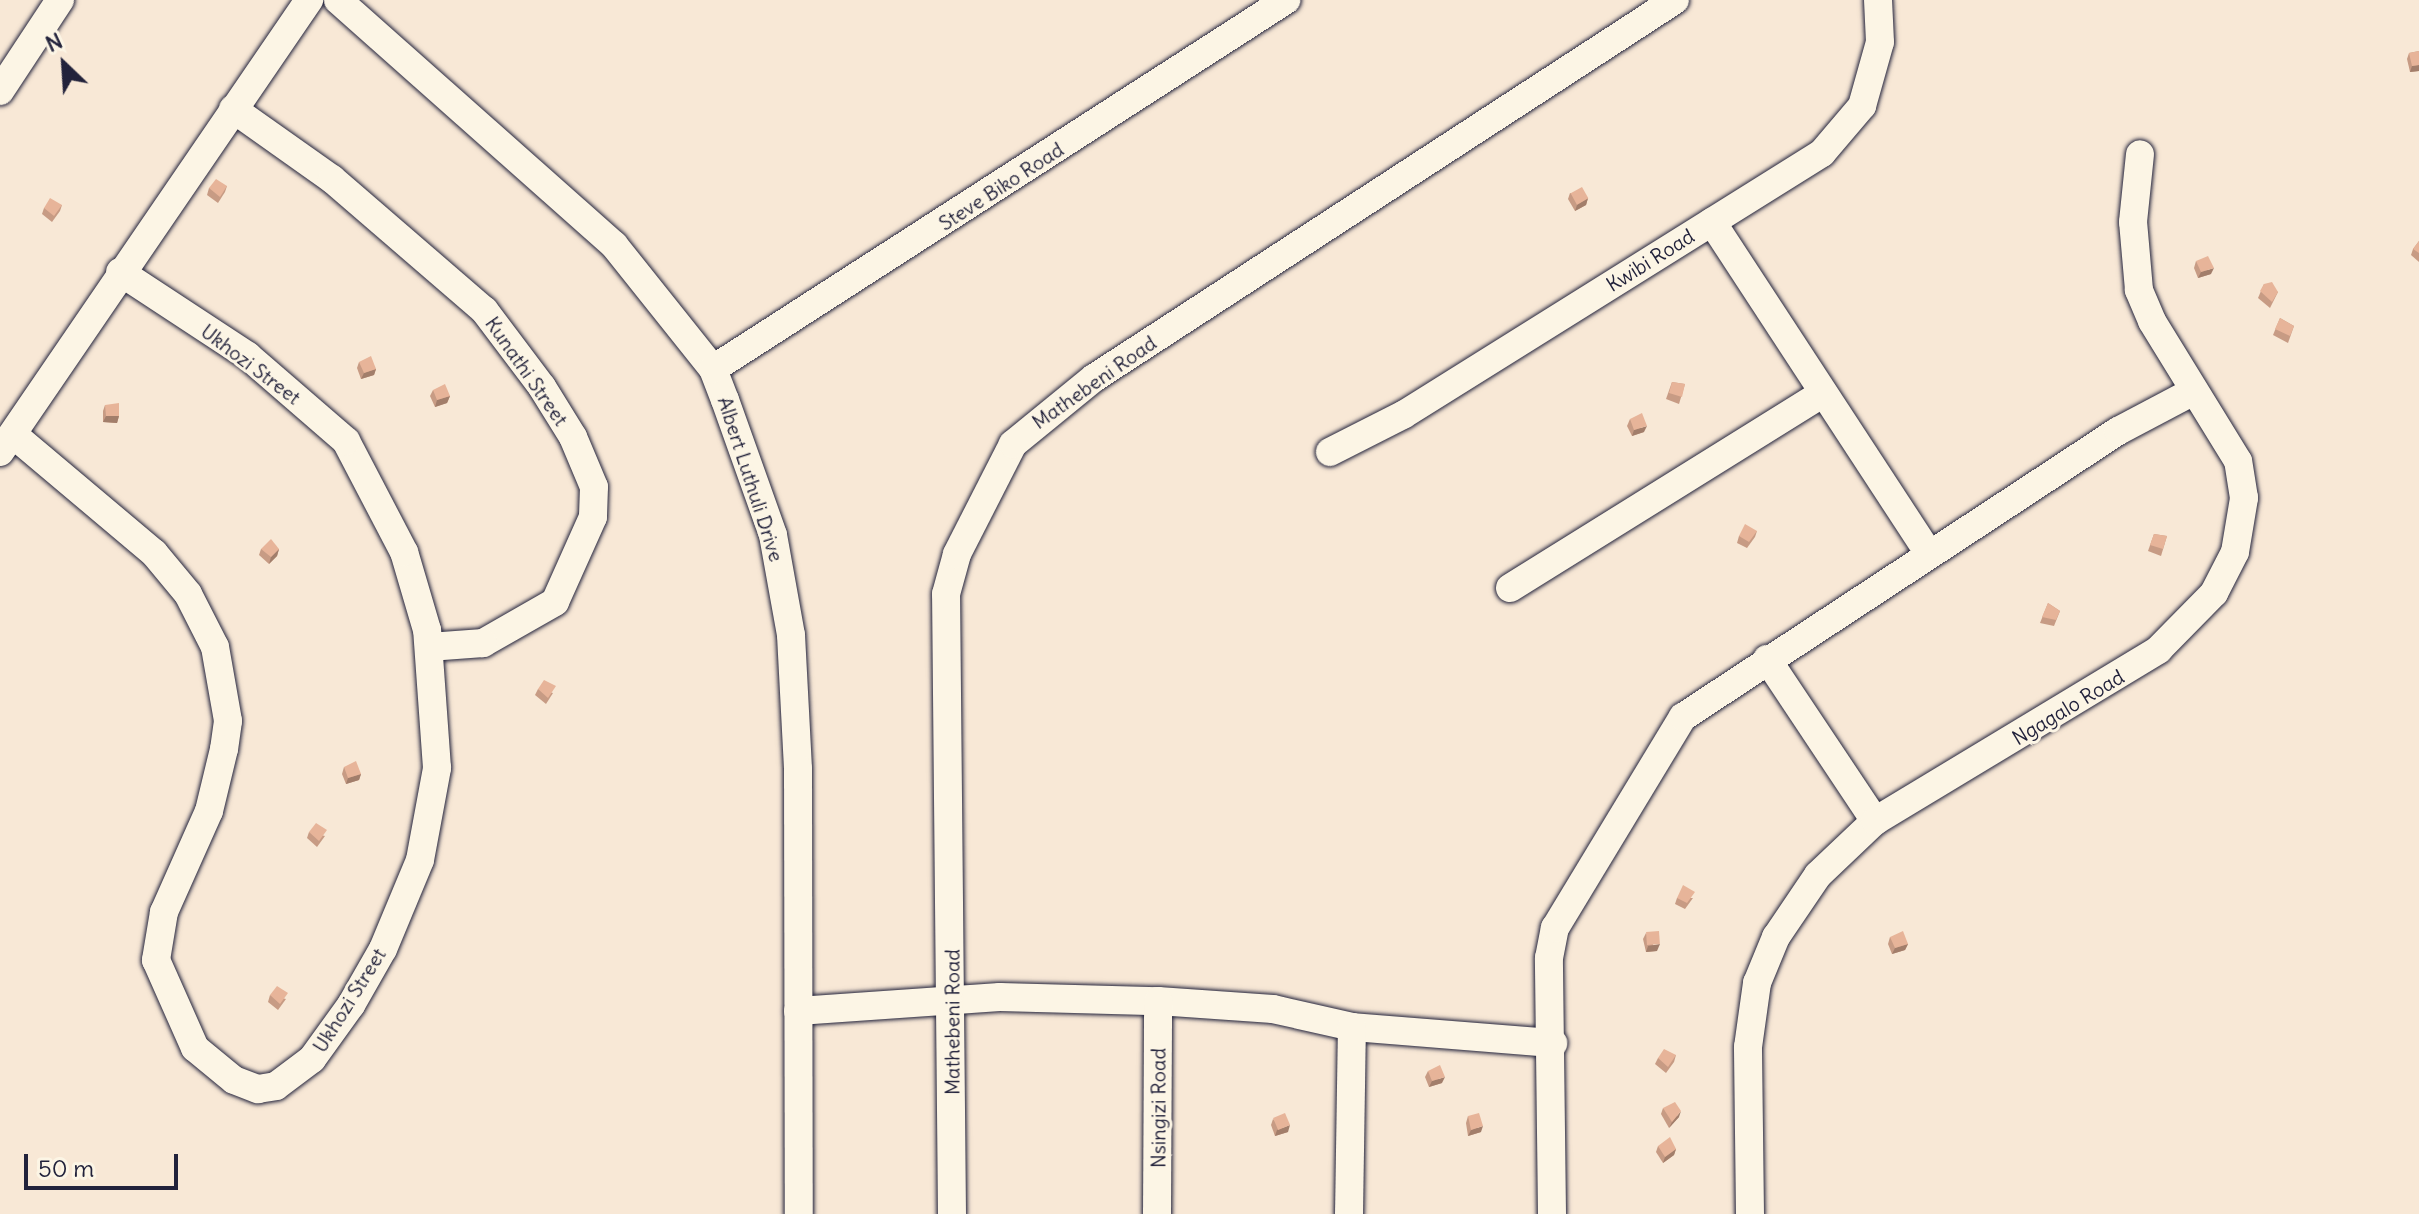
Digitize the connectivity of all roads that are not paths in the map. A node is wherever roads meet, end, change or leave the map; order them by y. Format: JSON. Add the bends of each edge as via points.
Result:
{"nodes":[{"id":1,"x":60,"y":0,"type":"edge"},
{"id":2,"x":309,"y":0,"type":"edge"},
{"id":3,"x":338,"y":0,"type":"edge"},
{"id":4,"x":1286,"y":0,"type":"edge"},
{"id":5,"x":1675,"y":0,"type":"edge"},
{"id":6,"x":1878,"y":0,"type":"edge"},
{"id":7,"x":0,"y":91,"type":"edge"},
{"id":8,"x":233,"y":109,"type":"junction"},
{"id":9,"x":2140,"y":154,"type":"dead end"},
{"id":10,"x":1712,"y":222,"type":"junction"},
{"id":11,"x":120,"y":272,"type":"junction"},
{"id":12,"x":713,"y":369,"type":"junction"},
{"id":13,"x":2194,"y":391,"type":"junction"},
{"id":14,"x":1823,"y":393,"type":"junction"},
{"id":15,"x":7,"y":444,"type":"edge"},
{"id":16,"x":1330,"y":452,"type":"dead end"},
{"id":17,"x":1929,"y":553,"type":"junction"},
{"id":18,"x":1510,"y":588,"type":"dead end"},
{"id":19,"x":429,"y":647,"type":"junction"},
{"id":20,"x":1767,"y":659,"type":"junction"},
{"id":21,"x":1875,"y":821,"type":"junction"},
{"id":22,"x":953,"y":1000,"type":"junction"},
{"id":23,"x":1158,"y":1001,"type":"junction"},
{"id":24,"x":798,"y":1011,"type":"junction"},
{"id":25,"x":1352,"y":1027,"type":"junction"},
{"id":26,"x":1553,"y":1043,"type":"junction"},
{"id":27,"x":799,"y":1214,"type":"edge"},
{"id":28,"x":952,"y":1214,"type":"edge"},
{"id":29,"x":1157,"y":1214,"type":"edge"},
{"id":30,"x":1349,"y":1214,"type":"edge"},
{"id":31,"x":1552,"y":1214,"type":"edge"},
{"id":32,"x":1750,"y":1214,"type":"edge"}],
"edges":[{"from":1,"to":7,"type":"street"},
{"from":2,"to":8,"type":"street"},
{"from":3,"to":12,"type":"street","name":"Albert Luthuli Drive","via":[[614,245]]},
{"from":4,"to":12,"type":"street","name":"Steve Biko Road"},
{"from":5,"to":22,"type":"street","name":"Mathebeni Road","via":[[1094,378],[1013,444],[957,554],[946,594]]},
{"from":6,"to":10,"type":"street","name":"Kwibi Road","via":[[1880,42],[1873,74],[1846,128],[1822,153]]},
{"from":8,"to":11,"type":"street"},
{"from":8,"to":19,"type":"street","name":"Kunathi Street","via":[[344,189],[484,310],[557,412],[594,487],[593,517],[555,602],[498,637]]},
{"from":9,"to":13,"type":"street","name":"Ngagalo Road","via":[[2133,222],[2139,290]]},
{"from":10,"to":14,"type":"street"},
{"from":10,"to":16,"type":"street","name":"Kwibi Road","via":[[1403,415]]},
{"from":11,"to":15,"type":"street"},
{"from":11,"to":19,"type":"street","name":"Ukhozi Street","via":[[248,356],[346,441],[404,552]]},
{"from":12,"to":24,"type":"street","name":"Albert Luthuli Drive","via":[[773,535],[785,591],[798,769]]},
{"from":13,"to":17,"type":"street","via":[[2118,431]]},
{"from":13,"to":21,"type":"street","name":"Ngagalo Road","via":[[2238,461],[2244,487],[2235,552],[2214,593],[2148,657]]},
{"from":14,"to":17,"type":"street"},
{"from":14,"to":18,"type":"street"},
{"from":15,"to":19,"type":"street","name":"Ukhozi Street","via":[[154,553],[188,594],[215,647],[228,721],[224,749],[209,811],[164,912],[156,960],[195,1048],[246,1085],[276,1086],[312,1059],[357,994],[407,896],[435,793],[437,722]]},
{"from":17,"to":20,"type":"street"},
{"from":20,"to":21,"type":"street"},
{"from":20,"to":26,"type":"street","via":[[1683,717],[1561,915],[1549,958]]},
{"from":21,"to":32,"type":"street","name":"Ngagalo Road","via":[[1818,875],[1761,970],[1748,1047]]},
{"from":22,"to":23,"type":"street"},
{"from":22,"to":24,"type":"street"},
{"from":22,"to":28,"type":"street","name":"Mathebeni Road"},
{"from":23,"to":25,"type":"street","via":[[1273,1009]]},
{"from":23,"to":29,"type":"street","name":"Nsingizi Road"},
{"from":24,"to":27,"type":"street","name":"Albert Luthuli Drive"},
{"from":25,"to":26,"type":"street"},
{"from":25,"to":30,"type":"street"},
{"from":26,"to":31,"type":"street"}]}
